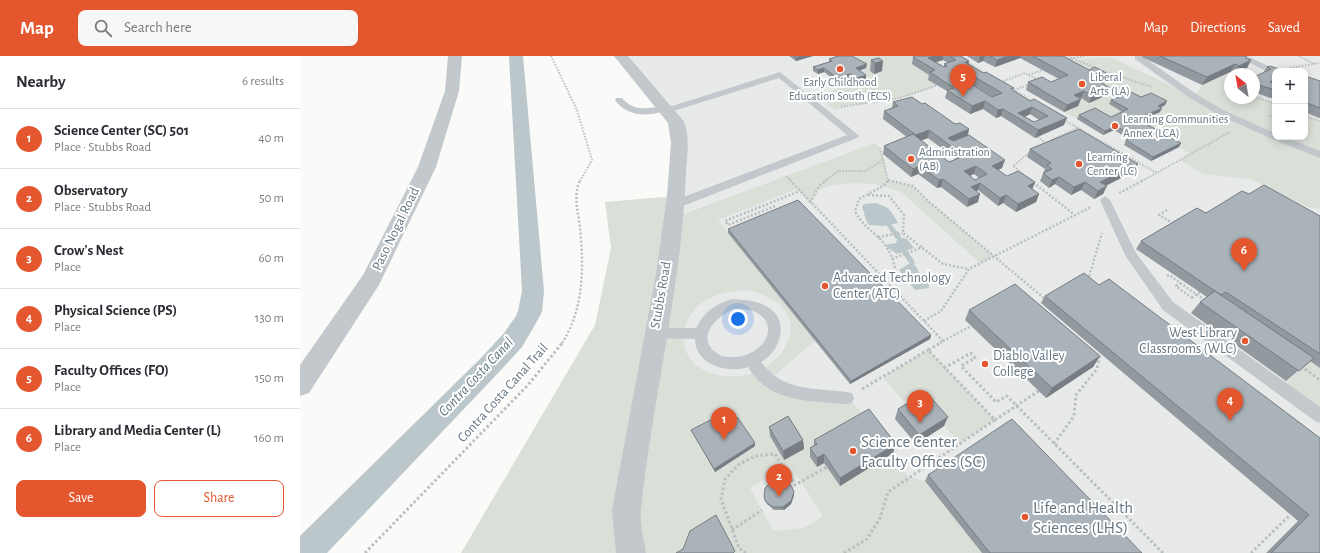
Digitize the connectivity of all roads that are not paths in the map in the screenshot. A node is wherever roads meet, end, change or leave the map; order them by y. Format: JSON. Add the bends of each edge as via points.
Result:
{"nodes":[{"id":1,"x":455,"y":56,"type":"edge"},
{"id":2,"x":621,"y":56,"type":"edge"},
{"id":3,"x":1240,"y":56,"type":"edge"},
{"id":4,"x":1138,"y":57,"type":"dead end"},
{"id":5,"x":1272,"y":71,"type":"edge"},
{"id":6,"x":619,"y":100,"type":"dead end"},
{"id":7,"x":666,"y":109,"type":"junction"},
{"id":8,"x":1272,"y":135,"type":"edge"},
{"id":9,"x":1283,"y":140,"type":"edge"},
{"id":10,"x":1320,"y":155,"type":"edge"},
{"id":11,"x":1105,"y":200,"type":"road end"},
{"id":12,"x":674,"y":206,"type":"junction"},
{"id":13,"x":655,"y":333,"type":"junction"},
{"id":14,"x":700,"y":334,"type":"junction"},
{"id":15,"x":752,"y":360,"type":"junction"},
{"id":16,"x":300,"y":385,"type":"edge"},
{"id":17,"x":847,"y":398,"type":"road end"},
{"id":18,"x":1320,"y":416,"type":"edge"},
{"id":19,"x":631,"y":553,"type":"edge"}],
"edges":[{"from":1,"to":16,"type":"street","name":"Paso Nogal Road","via":[[452,91],[427,167],[372,279]]},
{"from":2,"to":7,"type":"street","name":"Stubbs Road"},
{"from":3,"to":5,"type":"lane"},
{"from":4,"to":8,"type":"lane","via":[[1203,102]]},
{"from":6,"to":7,"type":"lane","via":[[622,105],[639,112]]},
{"from":7,"to":12,"type":"street","name":"Stubbs Road","via":[[676,122],[678,132]]},
{"from":7,"to":12,"type":"lane","via":[[780,75],[854,136]]},
{"from":9,"to":10,"type":"lane"},
{"from":11,"to":18,"type":"lane","via":[[1132,255],[1168,306]]},
{"from":12,"to":13,"type":"street","name":"Stubbs Road","via":[[666,274]]},
{"from":13,"to":14,"type":"lane"},
{"from":13,"to":19,"type":"street","name":"Stubbs Road","via":[[626,510]]},
{"from":14,"to":15,"type":"lane","via":[[704,349],[715,359],[727,363]]},
{"from":14,"to":15,"type":"lane","via":[[707,319],[719,309],[740,304],[762,309],[774,322],[775,336],[767,350]]},
{"from":15,"to":17,"type":"lane","via":[[769,380],[787,391]]}]}
